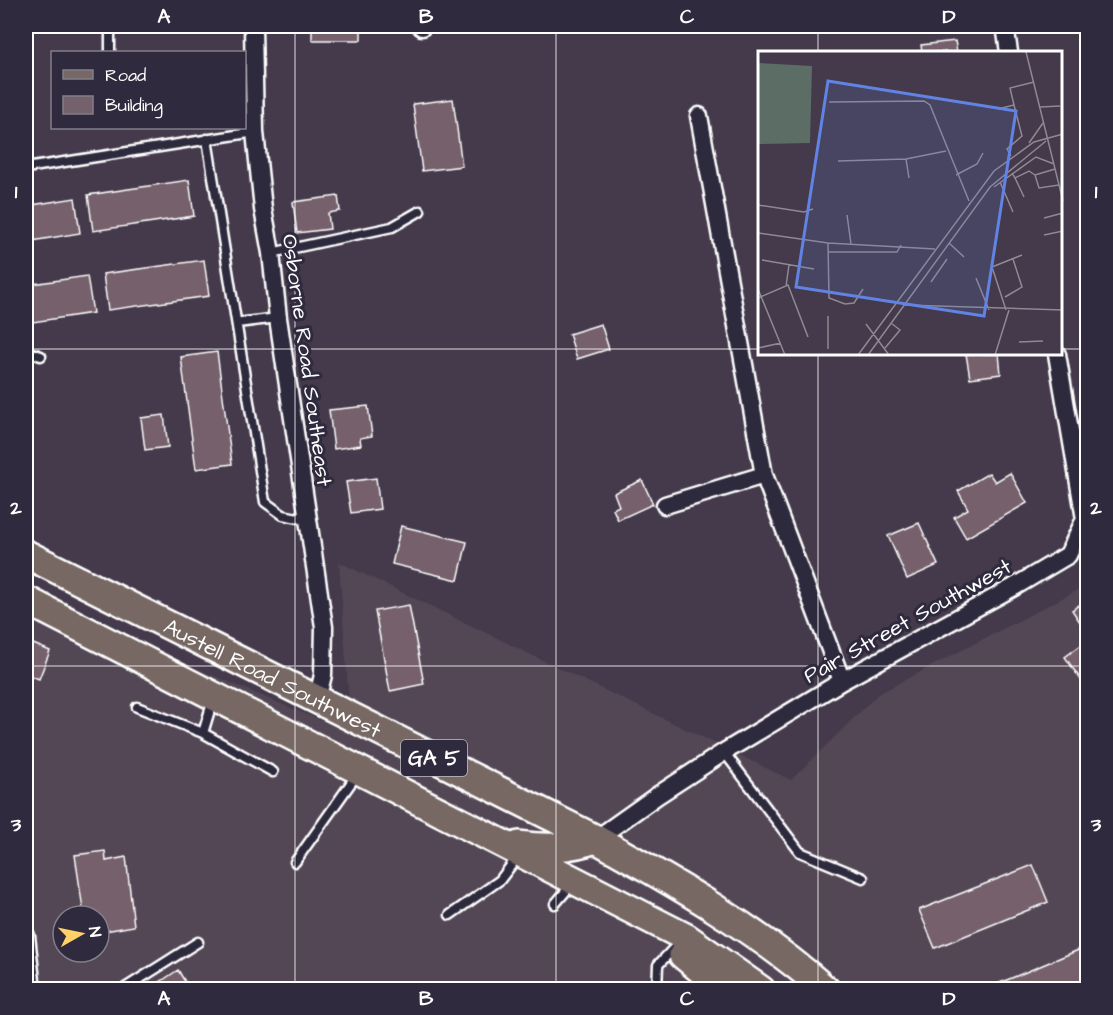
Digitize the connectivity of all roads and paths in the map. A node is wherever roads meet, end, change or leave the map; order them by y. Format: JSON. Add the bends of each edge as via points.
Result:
{"nodes":[{"id":1,"x":110,"y":26,"type":"edge"},
{"id":2,"x":253,"y":26,"type":"edge"},
{"id":3,"x":1005,"y":26,"type":"edge"},
{"id":4,"x":110,"y":51,"type":"edge"},
{"id":5,"x":1009,"y":51,"type":"edge"},
{"id":6,"x":699,"y":116,"type":"dead end"},
{"id":7,"x":255,"y":132,"type":"junction"},
{"id":8,"x":207,"y":139,"type":"junction"},
{"id":9,"x":26,"y":168,"type":"edge"},
{"id":10,"x":420,"y":211,"type":"dead end"},
{"id":11,"x":271,"y":254,"type":"junction"},
{"id":12,"x":278,"y":318,"type":"junction"},
{"id":13,"x":237,"y":323,"type":"junction"},
{"id":14,"x":26,"y":351,"type":"edge"},
{"id":15,"x":41,"y":356,"type":"dead end"},
{"id":16,"x":1057,"y":356,"type":"edge"},
{"id":17,"x":764,"y":475,"type":"junction"},
{"id":18,"x":665,"y":505,"type":"dead end"},
{"id":19,"x":308,"y":520,"type":"junction"},
{"id":20,"x":26,"y":554,"type":"edge"},
{"id":21,"x":26,"y":600,"type":"edge"},
{"id":22,"x":842,"y":681,"type":"junction"},
{"id":23,"x":214,"y":696,"type":"junction"},
{"id":24,"x":317,"y":700,"type":"junction"},
{"id":25,"x":137,"y":707,"type":"dead end"},
{"id":26,"x":203,"y":733,"type":"junction"},
{"id":27,"x":724,"y":752,"type":"junction"},
{"id":28,"x":360,"y":770,"type":"junction"},
{"id":29,"x":273,"y":772,"type":"dead end"},
{"id":30,"x":596,"y":839,"type":"junction"},
{"id":31,"x":512,"y":848,"type":"junction"},
{"id":32,"x":294,"y":862,"type":"dead end"},
{"id":33,"x":863,"y":878,"type":"dead end"},
{"id":34,"x":576,"y":880,"type":"junction"},
{"id":35,"x":555,"y":904,"type":"dead end"},
{"id":36,"x":450,"y":915,"type":"dead end"},
{"id":37,"x":655,"y":922,"type":"junction"},
{"id":38,"x":26,"y":936,"type":"edge"},
{"id":39,"x":198,"y":942,"type":"dead end"},
{"id":40,"x":674,"y":948,"type":"junction"},
{"id":41,"x":722,"y":989,"type":"edge"},
{"id":42,"x":32,"y":990,"type":"edge"},
{"id":43,"x":122,"y":990,"type":"edge"},
{"id":44,"x":657,"y":990,"type":"edge"},
{"id":45,"x":760,"y":990,"type":"edge"},
{"id":46,"x":826,"y":990,"type":"edge"}],
"edges":[{"from":1,"to":4,"type":"lane"},
{"from":2,"to":7,"type":"street","name":"Osborne Road Southeast"},
{"from":3,"to":5,"type":"street"},
{"from":6,"to":17,"type":"street"},
{"from":7,"to":8,"type":"lane"},
{"from":7,"to":11,"type":"street","name":"Osborne Road Southeast"},
{"from":8,"to":9,"type":"lane"},
{"from":8,"to":13,"type":"lane"},
{"from":10,"to":11,"type":"lane","via":[[392,227]]},
{"from":11,"to":12,"type":"street","name":"Osborne Road Southeast"},
{"from":12,"to":13,"type":"lane"},
{"from":12,"to":19,"type":"street","name":"Osborne Road Southeast"},
{"from":13,"to":19,"type":"lane","via":[[265,502],[283,514]]},
{"from":14,"to":15,"type":"lane"},
{"from":16,"to":22,"type":"street","name":"Pair Street Southwest","via":[[1085,519],[1068,555]]},
{"from":17,"to":18,"type":"street"},
{"from":17,"to":22,"type":"street"},
{"from":19,"to":24,"type":"street","name":"Osborne Road Southeast","via":[[324,627],[323,675]]},
{"from":20,"to":24,"type":"main road","name":"Austell Road Southwest","number":"GA 5"},
{"from":21,"to":23,"type":"main road","name":"Austell Road Southwest","number":"GA 5"},
{"from":22,"to":27,"type":"street","name":"Pair Street Southwest"},
{"from":23,"to":26,"type":"lane"},
{"from":23,"to":28,"type":"main road","name":"Austell Road Southwest","number":"GA 5"},
{"from":24,"to":30,"type":"main road","name":"Austell Road Southwest","number":"GA 5"},
{"from":25,"to":26,"type":"lane"},
{"from":26,"to":29,"type":"lane"},
{"from":27,"to":30,"type":"street","name":"Pair Street Southwest"},
{"from":27,"to":33,"type":"lane","via":[[800,852]]},
{"from":28,"to":31,"type":"main road","name":"Austell Road Southwest","number":"GA 5"},
{"from":28,"to":32,"type":"lane"},
{"from":30,"to":31,"type":"main road","via":[[563,848]]},
{"from":30,"to":46,"type":"main road","name":"Austell Road Southwest","number":"GA 5","via":[[658,873],[765,942]]},
{"from":31,"to":34,"type":"main road","name":"Austell Road Southwest","number":"GA 5"},
{"from":31,"to":36,"type":"lane","via":[[501,880]]},
{"from":34,"to":35,"type":"lane"},
{"from":34,"to":37,"type":"main road","name":"Austell Road Southwest","number":"GA 5"},
{"from":37,"to":40,"type":"main road"},
{"from":37,"to":45,"type":"main road","name":"Austell Road Southwest","number":"GA 5","via":[[687,938]]},
{"from":38,"to":42,"type":"street"},
{"from":39,"to":43,"type":"lane"},
{"from":40,"to":41,"type":"main road"},
{"from":40,"to":44,"type":"lane","via":[[658,965]]}]}
